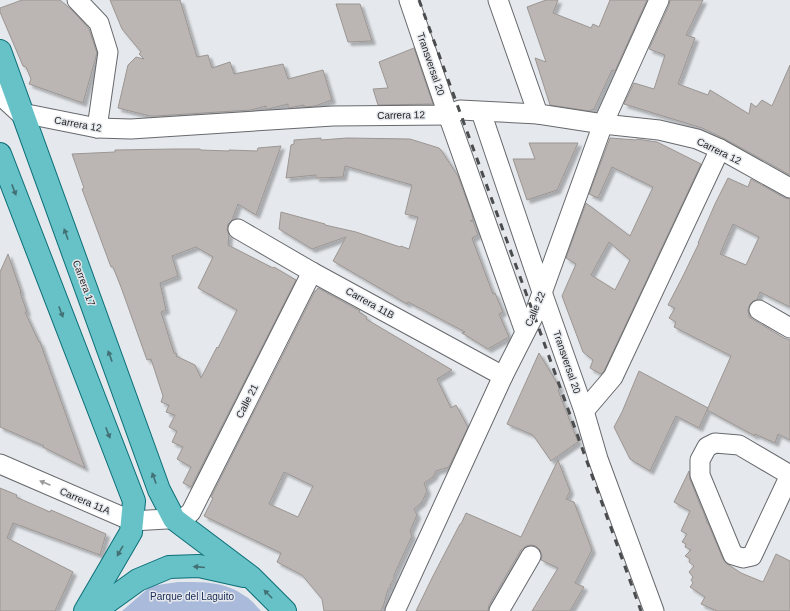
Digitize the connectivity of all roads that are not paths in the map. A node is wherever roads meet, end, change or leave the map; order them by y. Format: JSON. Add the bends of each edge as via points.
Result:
{"nodes":[{"id":1,"x":77,"y":0,"type":"edge"},
{"id":2,"x":409,"y":0,"type":"edge"},
{"id":3,"x":498,"y":0,"type":"edge"},
{"id":4,"x":659,"y":0,"type":"edge"},
{"id":5,"x":1,"y":56,"type":"edge"},
{"id":6,"x":0,"y":93,"type":"edge"},
{"id":7,"x":0,"y":109,"type":"edge"},
{"id":8,"x":481,"y":112,"type":"junction"},
{"id":9,"x":22,"y":113,"type":"junction"},
{"id":10,"x":538,"y":114,"type":"junction"},
{"id":11,"x":448,"y":115,"type":"junction"},
{"id":12,"x":603,"y":124,"type":"junction"},
{"id":13,"x":97,"y":128,"type":"junction"},
{"id":14,"x":720,"y":150,"type":"junction"},
{"id":15,"x":0,"y":154,"type":"edge"},
{"id":16,"x":790,"y":188,"type":"edge"},
{"id":17,"x":238,"y":229,"type":"dead end"},
{"id":18,"x":312,"y":272,"type":"junction"},
{"id":19,"x":542,"y":292,"type":"junction"},
{"id":20,"x":759,"y":310,"type":"dead end"},
{"id":21,"x":790,"y":328,"type":"edge"},
{"id":22,"x":525,"y":332,"type":"junction"},
{"id":23,"x":503,"y":376,"type":"junction"},
{"id":24,"x":584,"y":410,"type":"junction"},
{"id":25,"x":0,"y":464,"type":"edge"},
{"id":26,"x":790,"y":475,"type":"edge"},
{"id":27,"x":133,"y":511,"type":"junction"},
{"id":28,"x":172,"y":516,"type":"junction"},
{"id":29,"x":531,"y":556,"type":"dead end"},
{"id":30,"x":251,"y":577,"type":"junction"},
{"id":31,"x":85,"y":611,"type":"edge"},
{"id":32,"x":95,"y":611,"type":"edge"},
{"id":33,"x":285,"y":611,"type":"edge"},
{"id":34,"x":395,"y":611,"type":"edge"},
{"id":35,"x":499,"y":611,"type":"edge"},
{"id":36,"x":654,"y":611,"type":"edge"}],
"edges":[{"from":1,"to":13,"type":"street","via":[[99,23],[108,52]]},
{"from":2,"to":11,"type":"street","name":"Transversal 20"},
{"from":3,"to":10,"type":"street"},
{"from":4,"to":12,"type":"street","name":"Calle 22"},
{"from":5,"to":9,"type":"main road","name":"Carrera 17"},
{"from":6,"to":9,"type":"street"},
{"from":7,"to":9,"type":"street","name":"Carrera 12"},
{"from":8,"to":10,"type":"street","name":"Carrera 12"},
{"from":8,"to":11,"type":"street","name":"Carrera 12","via":[[460,110]]},
{"from":8,"to":19,"type":"street","name":"Transversal 20"},
{"from":9,"to":13,"type":"street","name":"Carrera 12"},
{"from":28,"to":9,"type":"main road","name":"Carrera 17","one_way":true,"via":[[159,490]]},
{"from":10,"to":12,"type":"street","name":"Carrera 12"},
{"from":11,"to":13,"type":"street","name":"Carrera 12","via":[[333,116],[131,129]]},
{"from":11,"to":22,"type":"street","name":"Transversal 20"},
{"from":12,"to":14,"type":"street","name":"Carrera 12","via":[[658,130],[697,139]]},
{"from":12,"to":19,"type":"street","name":"Calle 22"},
{"from":14,"to":16,"type":"street","name":"Carrera 12"},
{"from":14,"to":24,"type":"street","via":[[613,377]]},
{"from":15,"to":27,"type":"main road","one_way":true},
{"from":17,"to":18,"type":"street","name":"Carrera 11B"},
{"from":18,"to":23,"type":"street","name":"Carrera 11B"},
{"from":18,"to":28,"type":"street","name":"Calle 21","via":[[191,512],[184,518]]},
{"from":19,"to":22,"type":"street","name":"Calle 22"},
{"from":19,"to":24,"type":"street","name":"Transversal 20"},
{"from":20,"to":21,"type":"street"},
{"from":22,"to":23,"type":"street","name":"Calle 22"},
{"from":23,"to":34,"type":"street","name":"Calle 22"},
{"from":24,"to":36,"type":"street","name":"Transversal 20","via":[[598,459]]},
{"from":27,"to":25,"type":"street","name":"Carrera 11A","one_way":true},
{"from":26,"to":26,"type":"street","via":[[739,445],[714,443],[706,447],[700,460],[700,475],[733,555],[743,558],[752,556]]},
{"from":27,"to":28,"type":"street","name":"Carrera 11A"},
{"from":27,"to":31,"type":"main road","one_way":true,"via":[[131,532]]},
{"from":28,"to":30,"type":"main road"},
{"from":29,"to":35,"type":"street"},
{"from":30,"to":32,"type":"main road","one_way":true,"via":[[199,566],[169,567],[138,580]]},
{"from":33,"to":30,"type":"main road","one_way":true}]}
